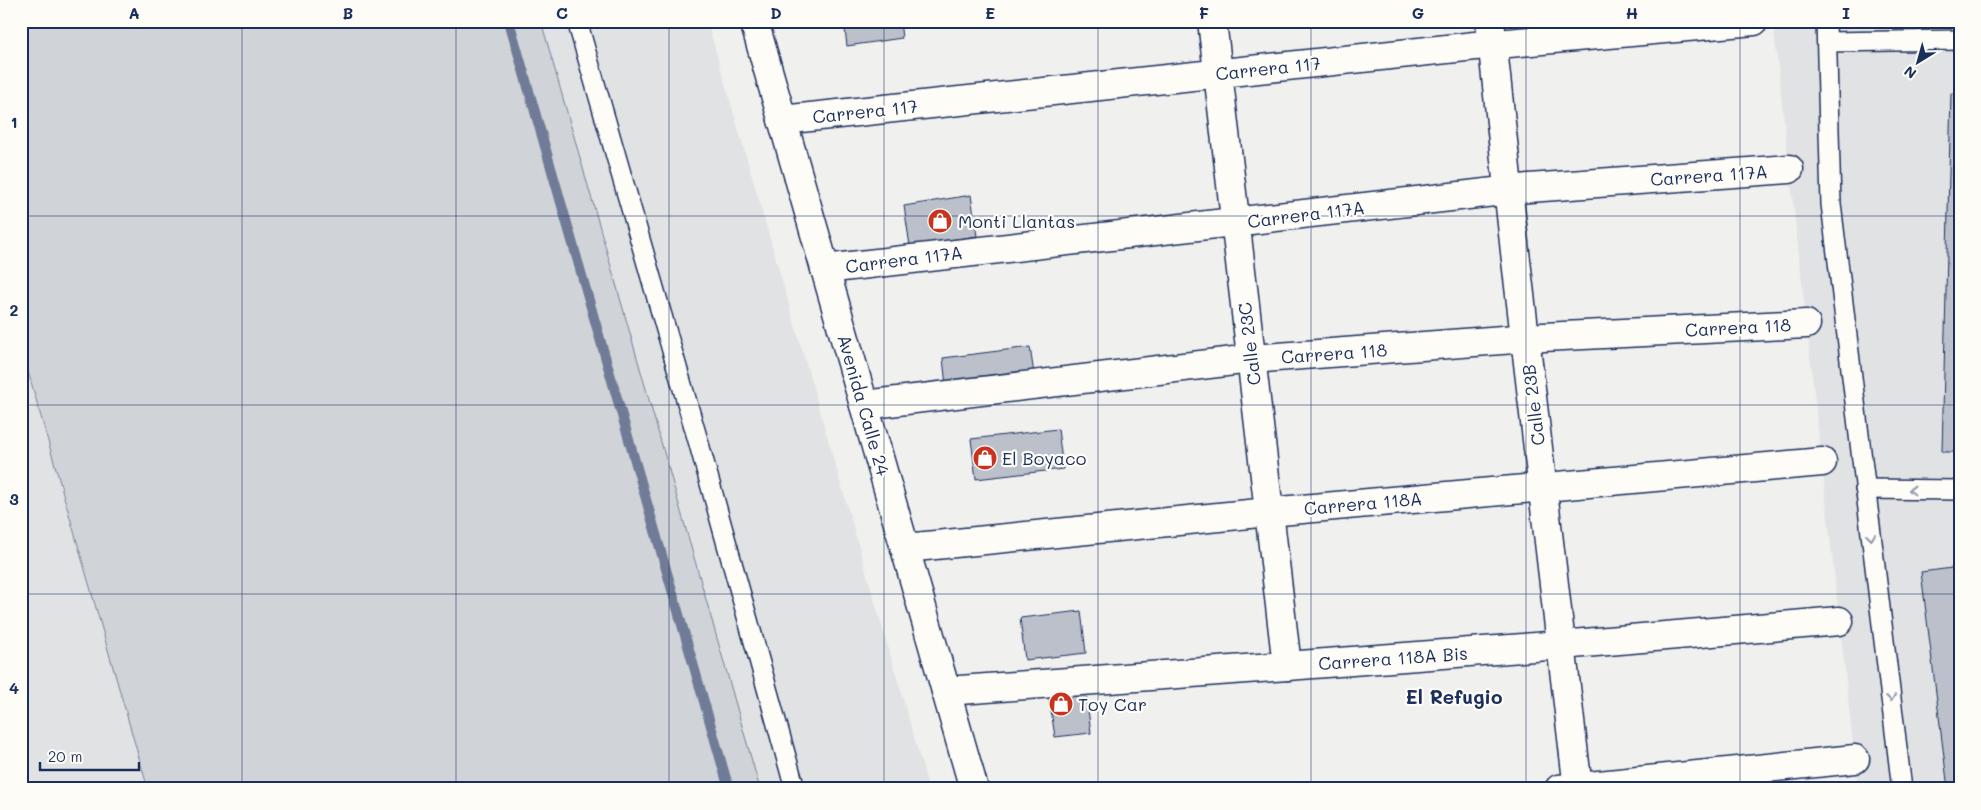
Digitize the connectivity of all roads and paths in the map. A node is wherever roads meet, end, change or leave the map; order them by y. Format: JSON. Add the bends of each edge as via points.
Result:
{"nodes":[{"id":1,"x":577,"y":21,"type":"edge"},
{"id":2,"x":754,"y":21,"type":"edge"},
{"id":3,"x":1212,"y":21,"type":"edge"},
{"id":4,"x":1754,"y":21,"type":"edge"},
{"id":5,"x":1826,"y":21,"type":"edge"},
{"id":6,"x":1491,"y":33,"type":"edge"},
{"id":7,"x":1960,"y":40,"type":"edge"},
{"id":8,"x":1827,"y":42,"type":"junction"},
{"id":9,"x":1218,"y":74,"type":"junction"},
{"id":10,"x":782,"y":120,"type":"junction"},
{"id":11,"x":1789,"y":169,"type":"dead end"},
{"id":12,"x":1508,"y":190,"type":"junction"},
{"id":13,"x":1235,"y":222,"type":"junction"},
{"id":14,"x":825,"y":268,"type":"junction"},
{"id":15,"x":1806,"y":324,"type":"dead end"},
{"id":16,"x":1525,"y":338,"type":"junction"},
{"id":17,"x":1251,"y":359,"type":"junction"},
{"id":18,"x":864,"y":406,"type":"junction"},
{"id":19,"x":1822,"y":462,"type":"dead end"},
{"id":20,"x":1543,"y":487,"type":"junction"},
{"id":21,"x":1865,"y":489,"type":"junction"},
{"id":22,"x":1960,"y":490,"type":"edge"},
{"id":23,"x":1269,"y":512,"type":"junction"},
{"id":24,"x":905,"y":548,"type":"junction"},
{"id":25,"x":1840,"y":621,"type":"dead end"},
{"id":26,"x":1561,"y":645,"type":"junction"},
{"id":27,"x":1287,"y":666,"type":"junction"},
{"id":28,"x":946,"y":691,"type":"junction"},
{"id":29,"x":1855,"y":759,"type":"dead end"},
{"id":30,"x":1571,"y":788,"type":"edge"},
{"id":31,"x":795,"y":789,"type":"edge"},
{"id":32,"x":974,"y":789,"type":"edge"},
{"id":33,"x":1902,"y":789,"type":"edge"}],
"edges":[{"from":1,"to":31,"type":"lane"},
{"from":2,"to":10,"type":"street","name":"Avenida Calle 24"},
{"from":3,"to":9,"type":"street","name":"Calle 23C"},
{"from":4,"to":6,"type":"street","name":"Carrera 117"},
{"from":5,"to":8,"type":"lane"},
{"from":6,"to":9,"type":"street","name":"Carrera 117"},
{"from":6,"to":12,"type":"street","name":"Calle 23B"},
{"from":7,"to":8,"type":"lane"},
{"from":8,"to":21,"type":"lane","via":[[1831,204]]},
{"from":9,"to":10,"type":"street","name":"Carrera 117"},
{"from":9,"to":13,"type":"street","name":"Calle 23C"},
{"from":10,"to":14,"type":"street","name":"Avenida Calle 24"},
{"from":11,"to":12,"type":"street","name":"Carrera 117A"},
{"from":12,"to":13,"type":"street","name":"Carrera 117A"},
{"from":12,"to":16,"type":"street","name":"Calle 23B"},
{"from":13,"to":14,"type":"street","name":"Carrera 117A"},
{"from":13,"to":17,"type":"street","name":"Calle 23C"},
{"from":14,"to":18,"type":"street","name":"Avenida Calle 24"},
{"from":15,"to":16,"type":"street","name":"Carrera 118"},
{"from":16,"to":17,"type":"street","name":"Carrera 118"},
{"from":16,"to":20,"type":"street","name":"Calle 23B"},
{"from":17,"to":18,"type":"street","name":"Carrera 118"},
{"from":17,"to":23,"type":"street","name":"Calle 23C"},
{"from":18,"to":24,"type":"street","name":"Avenida Calle 24"},
{"from":19,"to":20,"type":"street","name":"Carrera 118A"},
{"from":20,"to":23,"type":"street","name":"Carrera 118A"},
{"from":20,"to":26,"type":"street","name":"Calle 23B"},
{"from":22,"to":21,"type":"lane","one_way":true},
{"from":21,"to":33,"type":"lane","one_way":true},
{"from":23,"to":24,"type":"street","name":"Carrera 118A"},
{"from":23,"to":27,"type":"street","name":"Calle 23C"},
{"from":24,"to":28,"type":"street","name":"Avenida Calle 24"},
{"from":25,"to":26,"type":"street","name":"Carrera 118A Bis"},
{"from":26,"to":27,"type":"street","name":"Carrera 118A Bis"},
{"from":26,"to":30,"type":"street","name":"Calle 23B"},
{"from":27,"to":28,"type":"street","name":"Carrera 118A Bis"},
{"from":28,"to":32,"type":"street","name":"Avenida Calle 24"},
{"from":29,"to":30,"type":"street"}]}
